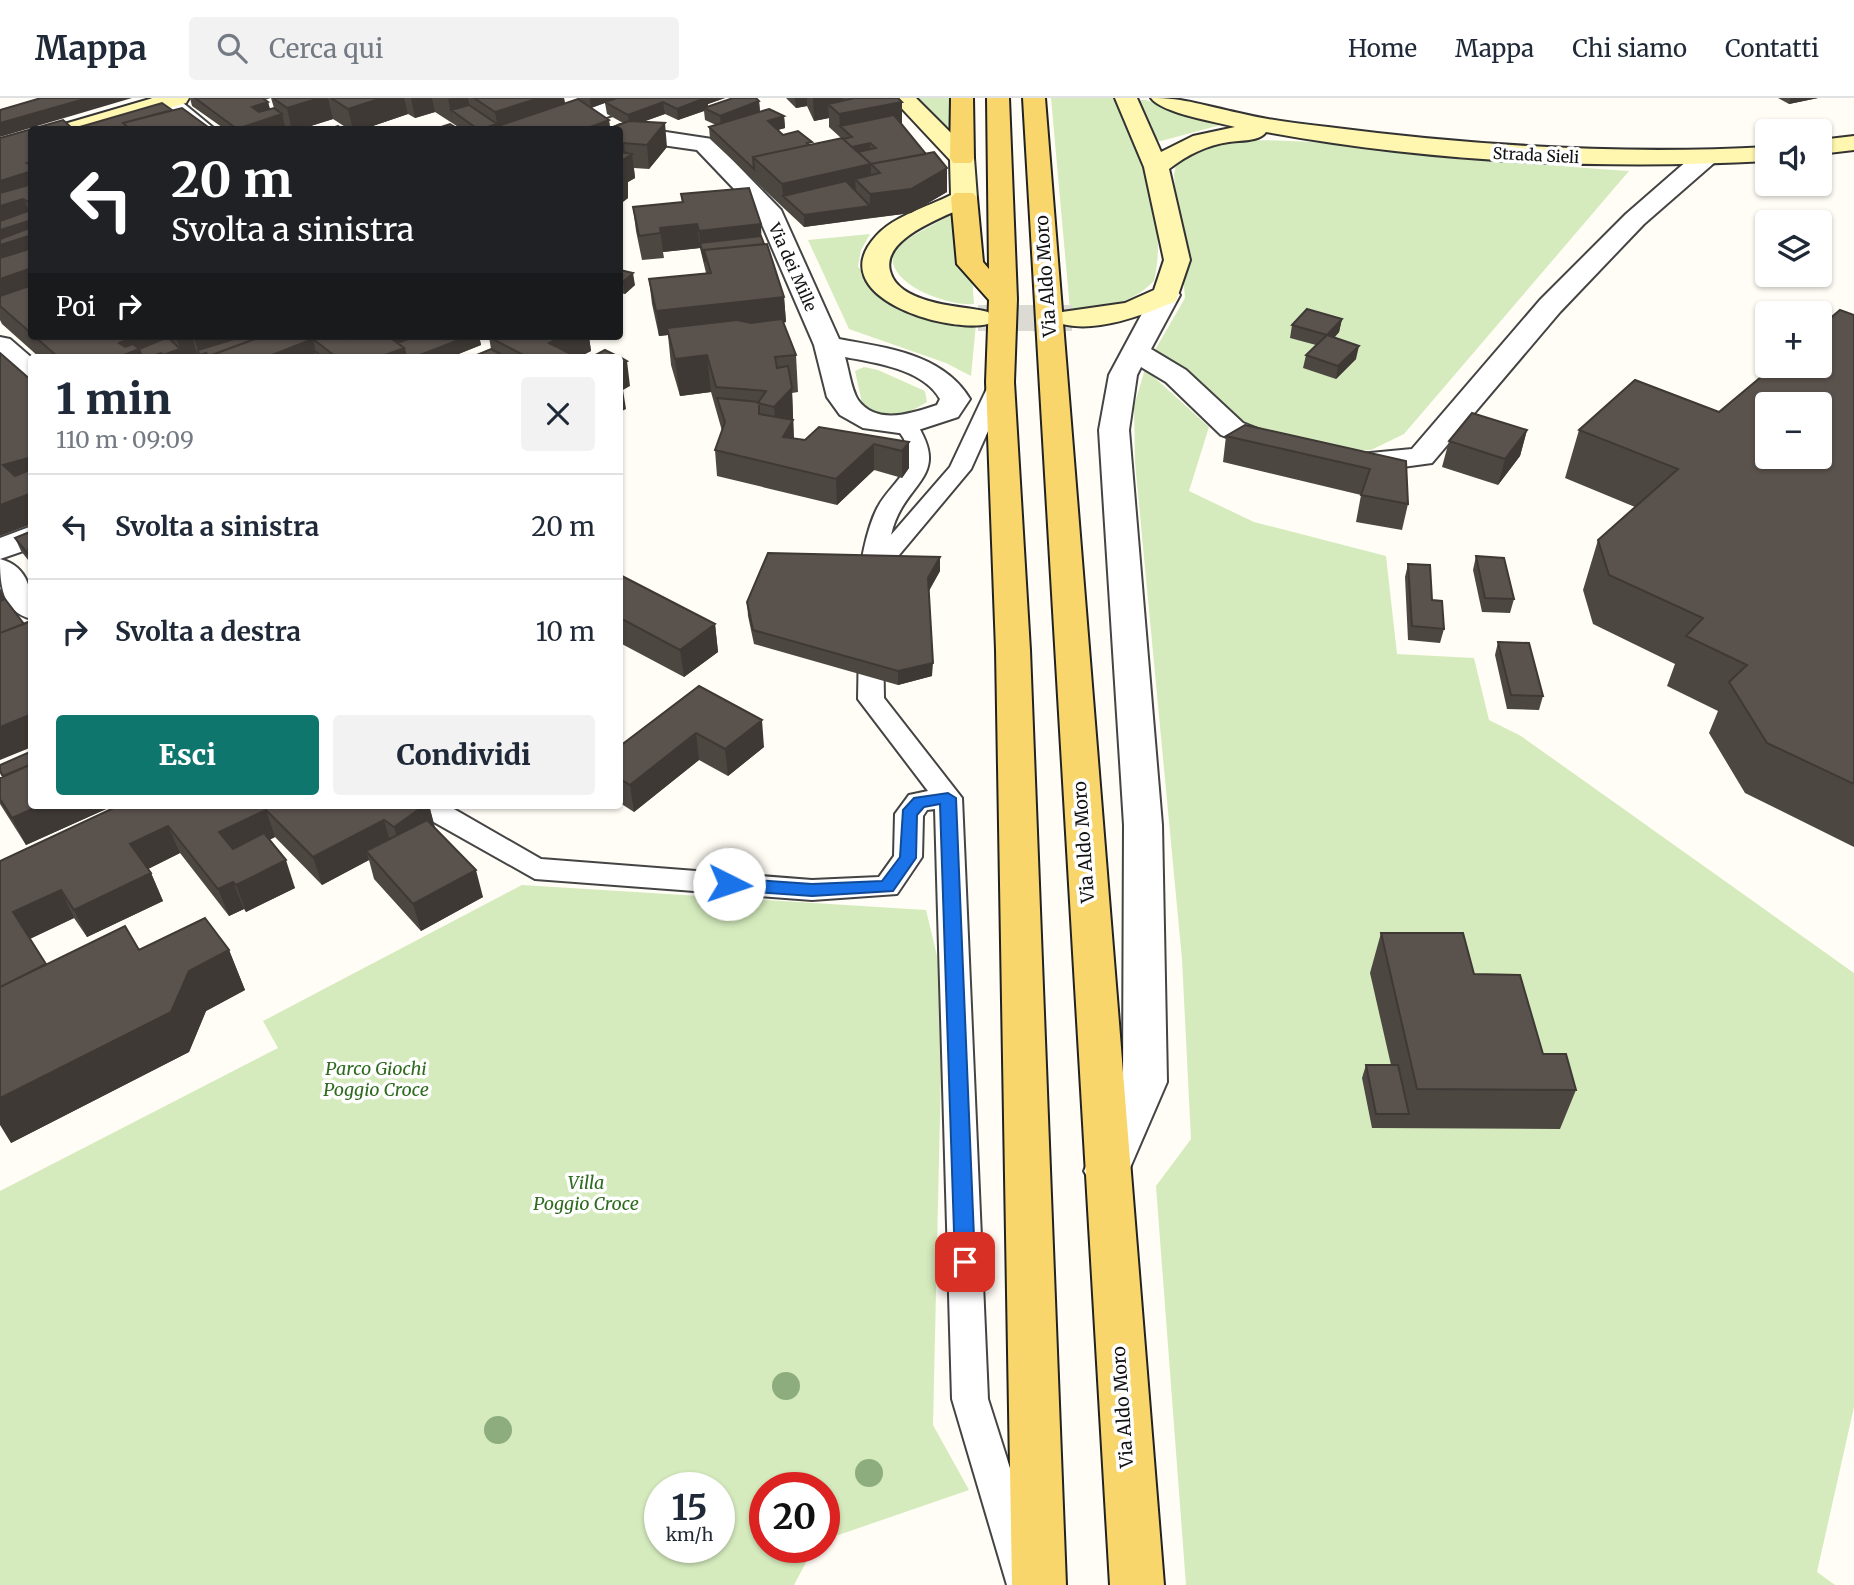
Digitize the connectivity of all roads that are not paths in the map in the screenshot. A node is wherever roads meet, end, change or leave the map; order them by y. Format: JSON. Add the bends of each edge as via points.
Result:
{"nodes":[{"id":1,"x":563,"y":98,"type":"edge"},
{"id":2,"x":640,"y":98,"type":"edge"},
{"id":3,"x":903,"y":98,"type":"edge"},
{"id":4,"x":962,"y":98,"type":"edge"},
{"id":5,"x":998,"y":98,"type":"edge"},
{"id":6,"x":1034,"y":98,"type":"edge"},
{"id":7,"x":1126,"y":98,"type":"edge"},
{"id":8,"x":1163,"y":98,"type":"edge"},
{"id":9,"x":169,"y":99,"type":"edge"},
{"id":10,"x":588,"y":114,"type":"junction"},
{"id":11,"x":82,"y":126,"type":"edge"},
{"id":12,"x":200,"y":126,"type":"edge"},
{"id":13,"x":554,"y":126,"type":"edge"},
{"id":14,"x":608,"y":126,"type":"edge"},
{"id":15,"x":623,"y":132,"type":"edge"},
{"id":16,"x":1305,"y":132,"type":"junction"},
{"id":17,"x":1854,"y":143,"type":"edge"},
{"id":18,"x":1832,"y":146,"type":"edge"},
{"id":19,"x":1755,"y":155,"type":"edge"},
{"id":20,"x":962,"y":158,"type":"junction"},
{"id":21,"x":1705,"y":158,"type":"junction"},
{"id":22,"x":1156,"y":167,"type":"junction"},
{"id":23,"x":964,"y":198,"type":"junction"},
{"id":24,"x":1166,"y":295,"type":"junction"},
{"id":25,"x":990,"y":308,"type":"junction"},
{"id":26,"x":1072,"y":318,"type":"tunnel mouth"},
{"id":27,"x":825,"y":339,"type":"junction"},
{"id":28,"x":0,"y":345,"type":"edge"},
{"id":29,"x":1136,"y":352,"type":"junction"},
{"id":30,"x":28,"y":370,"type":"edge"},
{"id":31,"x":1000,"y":382,"type":"junction"},
{"id":32,"x":906,"y":425,"type":"junction"},
{"id":33,"x":28,"y":538,"type":"edge"},
{"id":34,"x":0,"y":549,"type":"edge"},
{"id":35,"x":0,"y":569,"type":"edge"},
{"id":36,"x":872,"y":572,"type":"junction"},
{"id":37,"x":28,"y":604,"type":"edge"},
{"id":38,"x":948,"y":798,"type":"junction"},
{"id":39,"x":433,"y":809,"type":"edge"},
{"id":40,"x":1106,"y":1173,"type":"junction"},
{"id":41,"x":1027,"y":1585,"type":"edge"},
{"id":42,"x":1039,"y":1585,"type":"edge"},
{"id":43,"x":1137,"y":1585,"type":"edge"}],
"edges":[{"from":1,"to":10,"type":"street"},
{"from":2,"to":10,"type":"street"},
{"from":3,"to":20,"type":"main road"},
{"from":4,"to":20,"type":"main road"},
{"from":5,"to":25,"type":"main road"},
{"from":6,"to":40,"type":"main road","name":"Via Aldo Moro"},
{"from":7,"to":22,"type":"main road"},
{"from":8,"to":16,"type":"main road","via":[[1198,110]]},
{"from":9,"to":11,"type":"main road"},
{"from":9,"to":12,"type":"street"},
{"from":10,"to":13,"type":"street"},
{"from":10,"to":14,"type":"street"},
{"from":15,"to":27,"type":"street","name":"Via dei Mille","via":[[704,144],[768,209]]},
{"from":16,"to":21,"type":"main road","name":"Strada Sieli","via":[[1535,156]]},
{"from":16,"to":22,"type":"main road","via":[[1218,135],[1186,145]]},
{"from":17,"to":18,"type":"main road"},
{"from":19,"to":21,"type":"main road","name":"Strada Sieli"},
{"from":20,"to":23,"type":"main road"},
{"from":21,"to":29,"type":"street","via":[[1635,219],[1550,306],[1421,457],[1366,463],[1314,458],[1264,444],[1232,429],[1176,376]]},
{"from":22,"to":24,"type":"main road","via":[[1177,260]]},
{"from":23,"to":25,"type":"main road","via":[[970,264]]},
{"from":23,"to":25,"type":"main road","via":[[887,240],[874,260],[876,274],[886,289],[945,315]]},
{"from":24,"to":26,"type":"main road","via":[[1131,311]]},
{"from":24,"to":29,"type":"street"},
{"from":25,"to":31,"type":"main road"},
{"from":27,"to":32,"type":"street","name":"Via dei Mille","via":[[850,409],[874,422]]},
{"from":27,"to":32,"type":"street","via":[[936,375],[951,387],[955,399],[948,411]]},
{"from":28,"to":30,"type":"street"},
{"from":29,"to":40,"type":"street","via":[[1123,375],[1114,430],[1143,825],[1145,1082]]},
{"from":31,"to":36,"type":"lane","via":[[960,469]]},
{"from":31,"to":42,"type":"main road","via":[[1013,650]]},
{"from":32,"to":36,"type":"lane","via":[[920,454],[919,472],[889,505]]},
{"from":33,"to":34,"type":"street"},
{"from":35,"to":37,"type":"street"},
{"from":36,"to":38,"type":"lane","via":[[870,699]]},
{"from":38,"to":39,"type":"lane","via":[[919,802],[909,814],[908,858],[887,887],[812,890],[535,869]]},
{"from":38,"to":41,"type":"lane","via":[[970,1399]]},
{"from":40,"to":43,"type":"main road","name":"Via Aldo Moro"}]}
